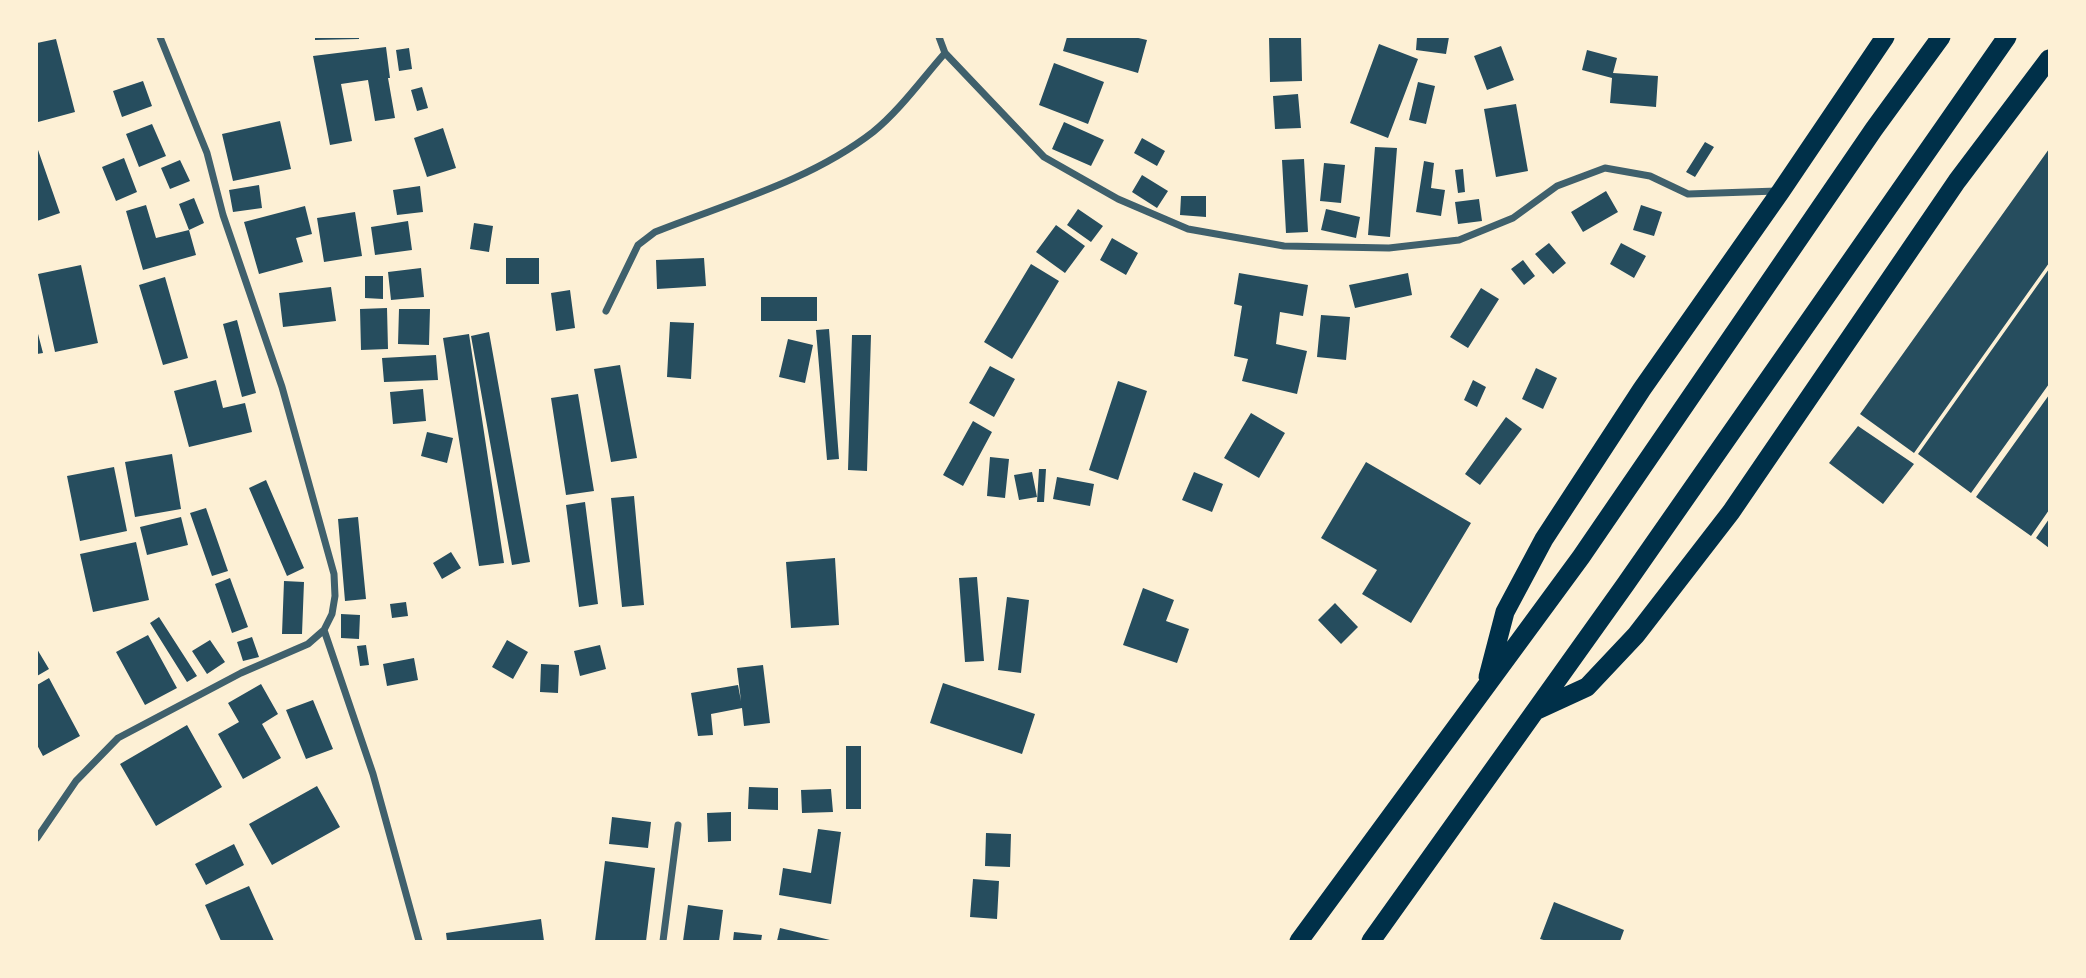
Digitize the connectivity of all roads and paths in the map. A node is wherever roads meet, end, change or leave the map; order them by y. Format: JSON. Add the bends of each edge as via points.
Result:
{"nodes":[{"id":1,"x":160,"y":37,"type":"edge"},
{"id":2,"x":939,"y":37,"type":"edge"},
{"id":3,"x":1885,"y":37,"type":"edge"},
{"id":4,"x":1941,"y":37,"type":"edge"},
{"id":5,"x":2007,"y":37,"type":"edge"},
{"id":6,"x":945,"y":53,"type":"junction"},
{"id":7,"x":2049,"y":60,"type":"edge"},
{"id":8,"x":1781,"y":191,"type":"junction"},
{"id":9,"x":606,"y":312,"type":"dead end"},
{"id":10,"x":324,"y":630,"type":"junction"},
{"id":11,"x":1485,"y":688,"type":"junction"},
{"id":12,"x":1536,"y":710,"type":"junction"},
{"id":13,"x":678,"y":825,"type":"dead end"},
{"id":14,"x":37,"y":838,"type":"edge"},
{"id":15,"x":419,"y":941,"type":"edge"},
{"id":16,"x":663,"y":941,"type":"edge"},
{"id":17,"x":1300,"y":941,"type":"edge"},
{"id":18,"x":1371,"y":941,"type":"edge"}],
"edges":[{"from":1,"to":10,"type":"street","via":[[207,153],[303,456],[334,574],[332,614]]},
{"from":2,"to":6,"type":"street"},
{"from":3,"to":8,"type":"highway"},
{"from":4,"to":11,"type":"highway"},
{"from":5,"to":12,"type":"highway"},
{"from":6,"to":8,"type":"street","via":[[1044,157],[1118,199],[1188,229],[1284,246],[1388,248],[1459,240],[1513,218],[1557,186],[1605,168],[1650,176],[1688,194]]},
{"from":6,"to":9,"type":"street","via":[[874,131],[839,154],[798,176],[655,232],[638,245]]},
{"from":7,"to":12,"type":"highway","via":[[1957,181],[1731,512],[1636,635],[1587,687]]},
{"from":8,"to":11,"type":"highway","via":[[1544,539],[1505,612]]},
{"from":10,"to":14,"type":"street","via":[[308,644],[241,673],[118,738],[76,781]]},
{"from":10,"to":15,"type":"street","via":[[373,774]]},
{"from":11,"to":17,"type":"highway"},
{"from":12,"to":18,"type":"highway"},
{"from":13,"to":16,"type":"street"}]}
